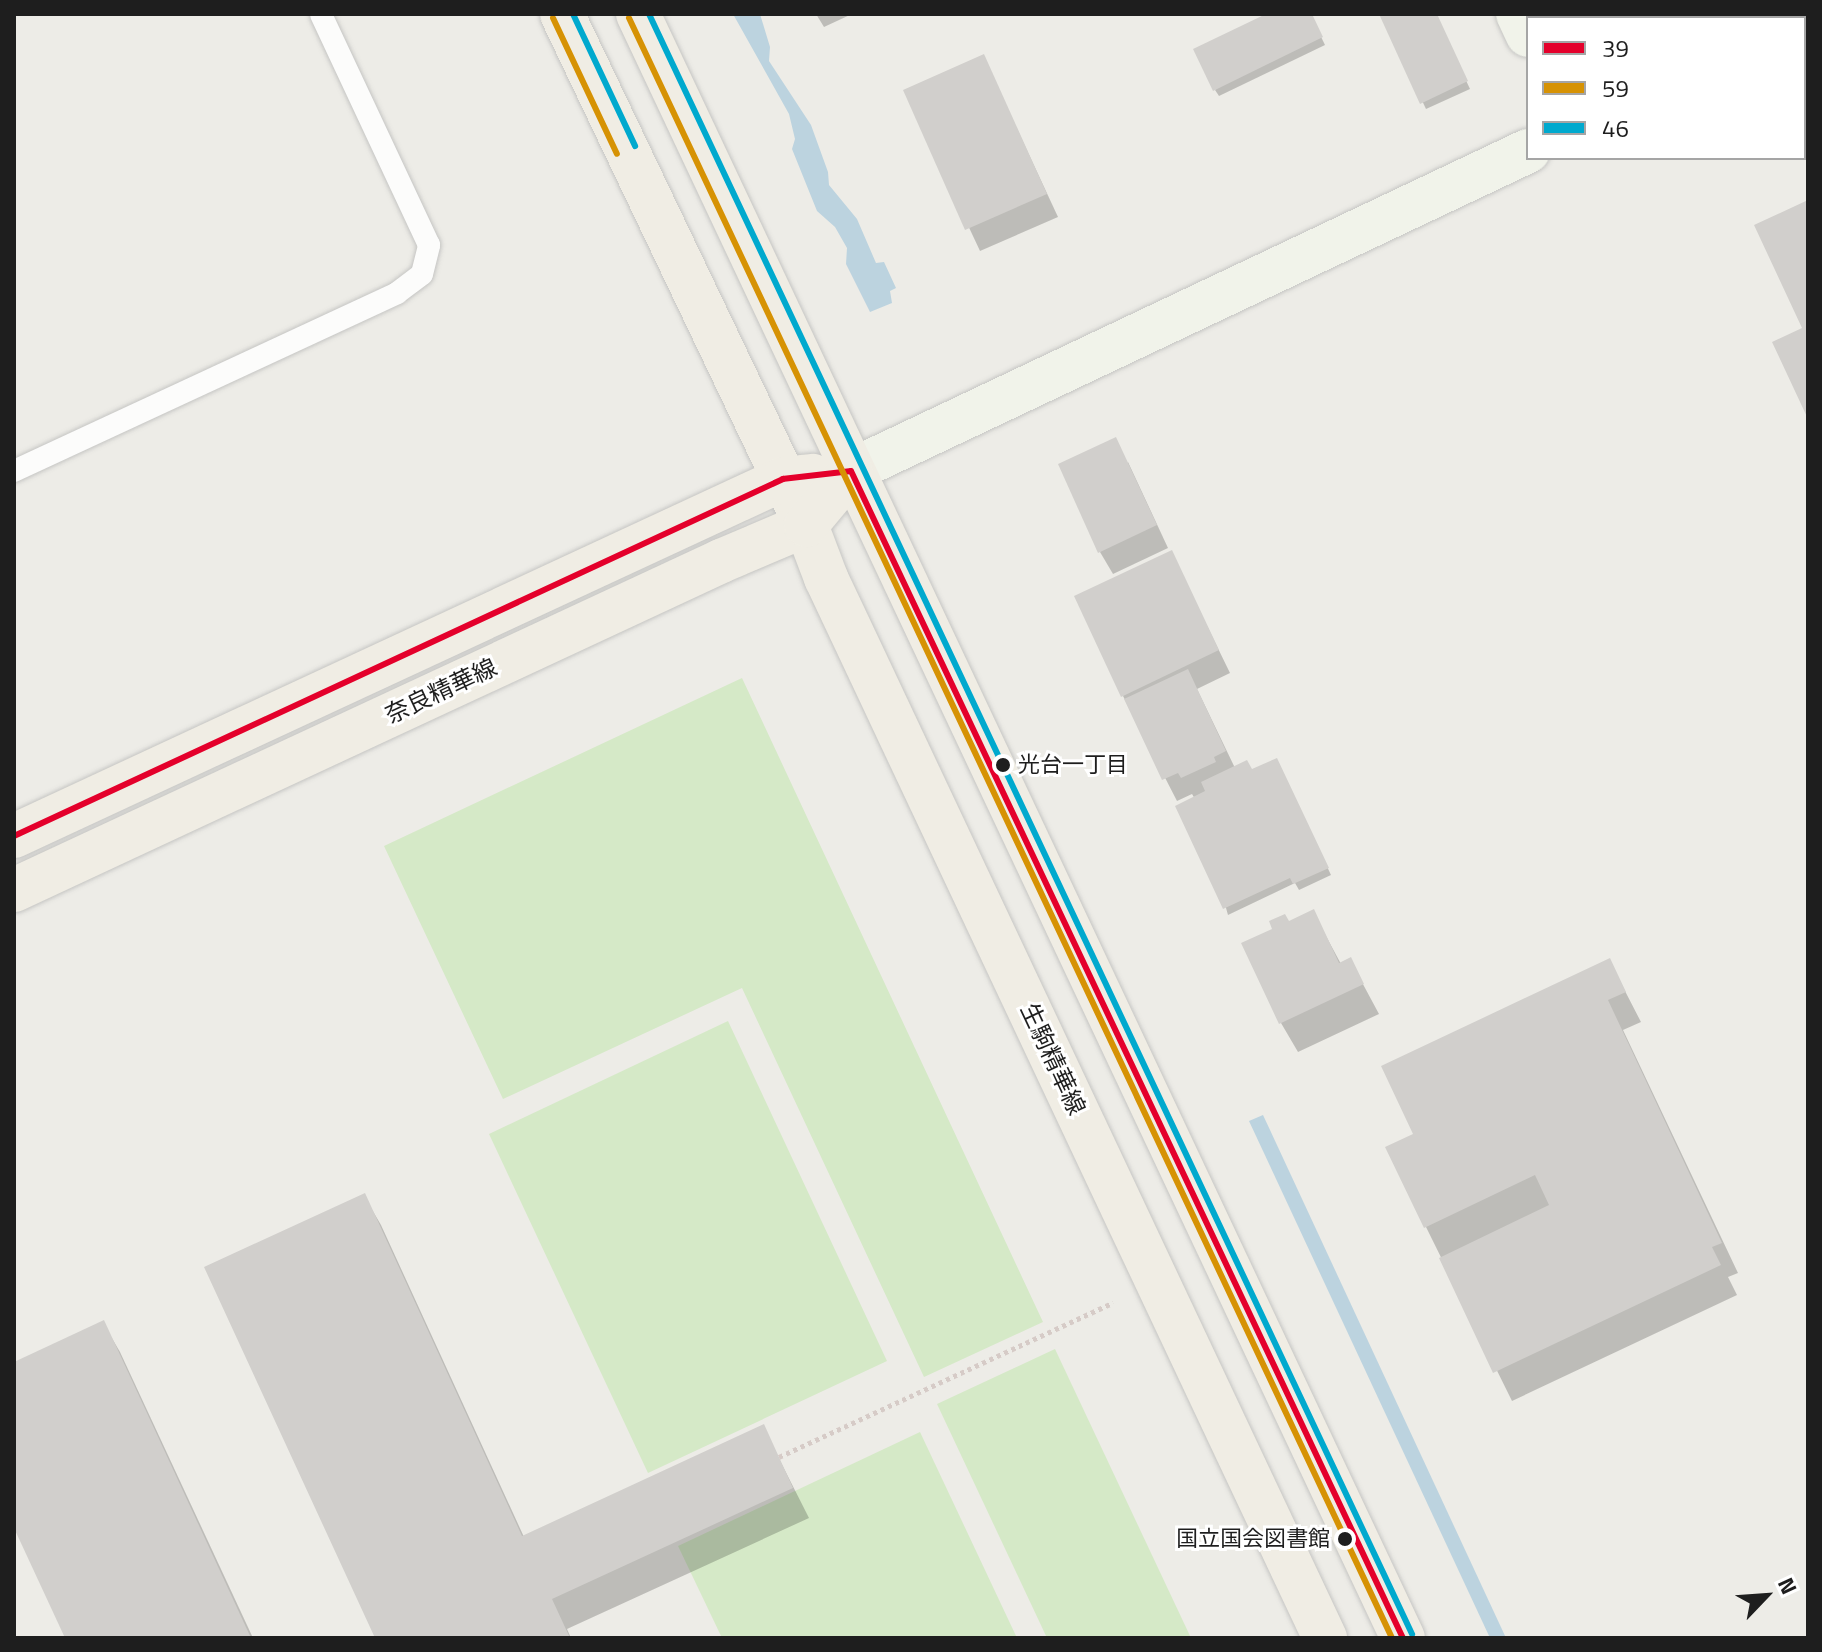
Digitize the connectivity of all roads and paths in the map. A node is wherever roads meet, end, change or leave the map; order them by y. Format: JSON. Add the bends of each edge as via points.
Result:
{"nodes":[{"id":1,"x":321,"y":14,"type":"edge"},
{"id":2,"x":562,"y":14,"type":"edge"},
{"id":3,"x":638,"y":14,"type":"edge"},
{"id":4,"x":1526,"y":152,"type":"edge"},
{"id":5,"x":14,"y":471,"type":"edge"},
{"id":6,"x":851,"y":471,"type":"junction"},
{"id":7,"x":783,"y":479,"type":"junction"},
{"id":8,"x":806,"y":525,"type":"junction"},
{"id":9,"x":14,"y":836,"type":"edge"},
{"id":10,"x":14,"y":890,"type":"edge"},
{"id":11,"x":1113,"y":1303,"type":"dead end"},
{"id":12,"x":779,"y":1457,"type":"dead end"},
{"id":13,"x":1325,"y":1638,"type":"edge"},
{"id":14,"x":1403,"y":1638,"type":"edge"}],
"edges":[{"from":1,"to":5,"type":"lane","via":[[429,245],[422,274],[397,293]]},
{"from":2,"to":7,"type":"main road"},
{"from":3,"to":6,"type":"main road"},
{"from":4,"to":6,"type":"street"},
{"from":6,"to":7,"type":"main road","name":"奈良精華線"},
{"from":6,"to":8,"type":"main road","name":"奈良精華線"},
{"from":6,"to":14,"type":"main road"},
{"from":7,"to":8,"type":"main road","name":"生駒精華線"},
{"from":7,"to":9,"type":"main road","name":"奈良精華線"},
{"from":8,"to":10,"type":"main road","name":"奈良精華線"},
{"from":8,"to":13,"type":"main road","name":"生駒精華線","via":[[826,578]]},
{"from":11,"to":12,"type":"path"}]}
